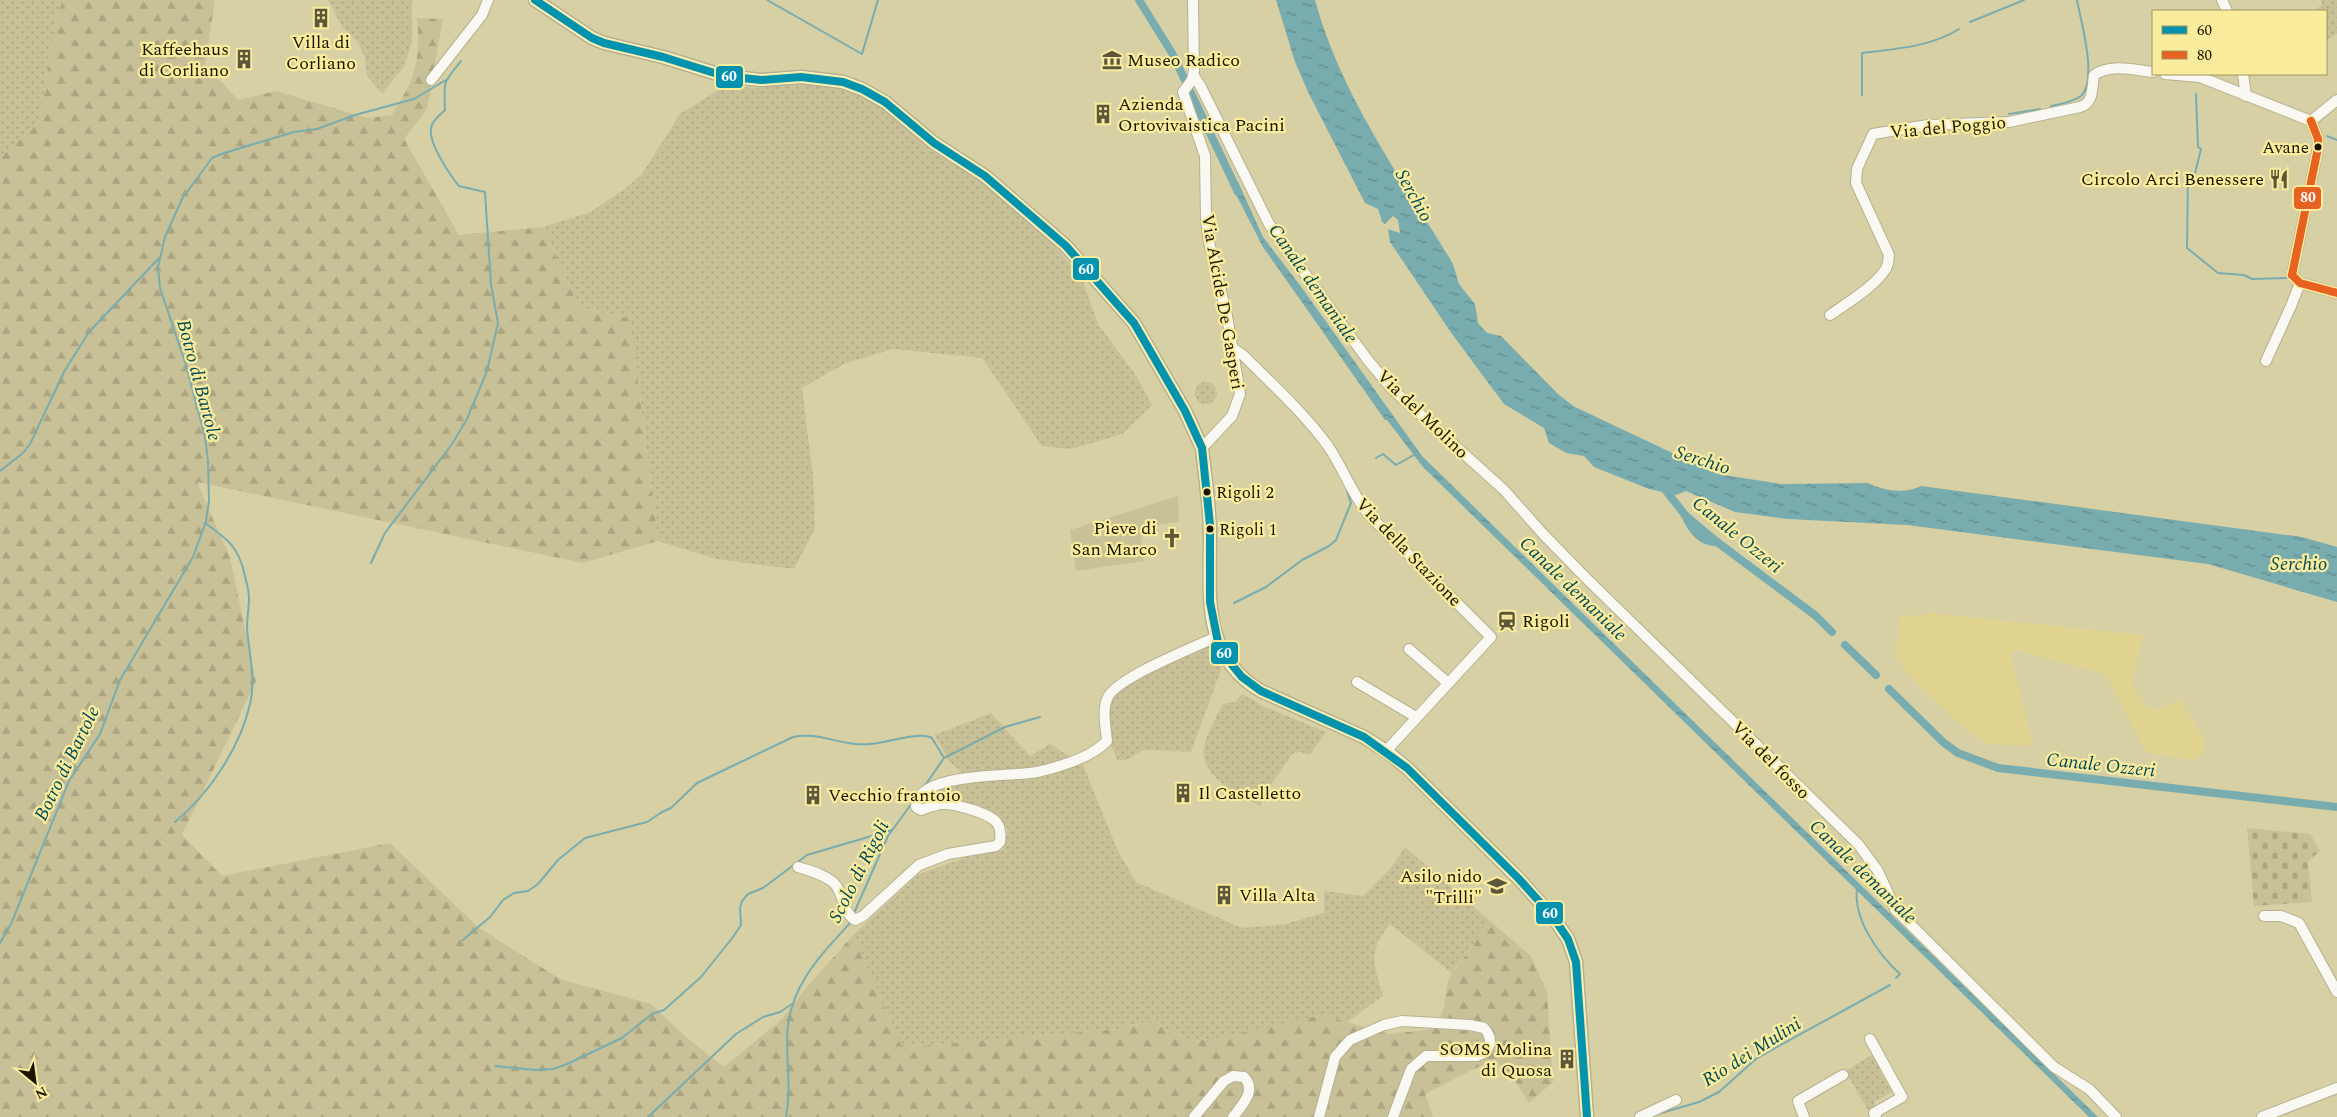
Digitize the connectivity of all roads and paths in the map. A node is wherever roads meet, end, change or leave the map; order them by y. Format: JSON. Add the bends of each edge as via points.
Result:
{"nodes":[{"id":1,"x":488,"y":0,"type":"edge"},
{"id":2,"x":535,"y":0,"type":"edge"},
{"id":3,"x":1192,"y":0,"type":"edge"},
{"id":4,"x":2152,"y":72,"type":"edge"},
{"id":5,"x":2177,"y":75,"type":"edge"},
{"id":6,"x":2243,"y":75,"type":"edge"},
{"id":7,"x":1193,"y":78,"type":"junction"},
{"id":8,"x":431,"y":80,"type":"dead end"},
{"id":9,"x":2246,"y":96,"type":"junction"},
{"id":10,"x":2337,"y":100,"type":"edge"},
{"id":11,"x":2311,"y":121,"type":"junction"},
{"id":12,"x":2300,"y":283,"type":"junction"},
{"id":13,"x":2337,"y":293,"type":"edge"},
{"id":14,"x":1830,"y":316,"type":"dead end"},
{"id":15,"x":1233,"y":348,"type":"junction"},
{"id":16,"x":2266,"y":361,"type":"dead end"},
{"id":17,"x":1202,"y":448,"type":"junction"},
{"id":18,"x":1504,"y":490,"type":"joint"},
{"id":19,"x":1216,"y":636,"type":"junction"},
{"id":20,"x":1409,"y":649,"type":"dead end"},
{"id":21,"x":1357,"y":682,"type":"dead end"},
{"id":22,"x":1448,"y":684,"type":"junction"},
{"id":23,"x":1416,"y":717,"type":"junction"},
{"id":24,"x":1386,"y":751,"type":"junction"},
{"id":25,"x":798,"y":867,"type":"dead end"},
{"id":26,"x":2264,"y":916,"type":"dead end"},
{"id":27,"x":2337,"y":992,"type":"edge"},
{"id":28,"x":1870,"y":1039,"type":"dead end"},
{"id":29,"x":1843,"y":1076,"type":"dead end"},
{"id":30,"x":2337,"y":1088,"type":"edge"},
{"id":31,"x":1676,"y":1100,"type":"dead end"},
{"id":32,"x":1194,"y":1117,"type":"edge"},
{"id":33,"x":1233,"y":1117,"type":"edge"},
{"id":34,"x":1319,"y":1117,"type":"edge"},
{"id":35,"x":1393,"y":1117,"type":"edge"},
{"id":36,"x":1587,"y":1117,"type":"edge"},
{"id":37,"x":1640,"y":1117,"type":"edge"},
{"id":38,"x":1804,"y":1117,"type":"edge"},
{"id":39,"x":1876,"y":1117,"type":"edge"},
{"id":40,"x":2116,"y":1117,"type":"edge"},
{"id":41,"x":2262,"y":1117,"type":"edge"}],
"edges":[{"from":1,"to":8,"type":"street","via":[[482,15]]},
{"from":2,"to":17,"type":"main road","via":[[604,43],[724,76],[761,80],[801,77],[842,82],[885,102],[934,143],[985,176],[1066,246],[1134,323],[1185,411]]},
{"from":3,"to":7,"type":"street"},
{"from":4,"to":14,"type":"street","name":"Via del Poggio","via":[[2112,67],[2102,70],[2094,74],[2090,101],[2080,107],[2009,122],[1928,125],[1873,134],[1857,169],[1856,183],[1889,255],[1888,264],[1873,282]]},
{"from":5,"to":9,"type":"street","via":[[2200,77]]},
{"from":6,"to":9,"type":"street"},
{"from":7,"to":15,"type":"street","name":"Via Alcide De Gasperi","via":[[1184,88],[1184,100],[1205,156],[1209,242]]},
{"from":7,"to":18,"type":"street","name":"Via del Molino","via":[[1201,87],[1269,224],[1348,334],[1391,388]]},
{"from":9,"to":11,"type":"street"},
{"from":10,"to":11,"type":"street"},
{"from":11,"to":12,"type":"street","via":[[2318,148],[2292,275]]},
{"from":12,"to":13,"type":"street"},
{"from":12,"to":16,"type":"street"},
{"from":15,"to":17,"type":"street","name":"Via Alcide De Gasperi","via":[[1240,394],[1237,405],[1226,423]]},
{"from":15,"to":22,"type":"street","name":"Via della Stazione","via":[[1313,427],[1369,515],[1490,637]]},
{"from":17,"to":19,"type":"main road","via":[[1209,524],[1209,606]]},
{"from":18,"to":40,"type":"street","name":"Via del fosso","via":[[1586,578],[1858,844],[1878,870],[1895,909],[1926,941],[2054,1067],[2089,1089]]},
{"from":19,"to":24,"type":"main road","via":[[1228,661],[1251,686],[1364,737]]},
{"from":19,"to":25,"type":"street","via":[[1110,691],[1106,700],[1107,741],[1102,746],[1075,760],[1035,772],[949,781],[931,787],[916,802],[922,810],[940,804],[959,806],[990,818],[1002,834],[996,846],[948,854],[919,864],[855,920],[849,916],[835,884],[820,874]]},
{"from":20,"to":22,"type":"street"},
{"from":21,"to":23,"type":"street"},
{"from":22,"to":23,"type":"street","name":"Via della Stazione"},
{"from":23,"to":24,"type":"street","name":"Via della Stazione"},
{"from":24,"to":36,"type":"main road","via":[[1519,879],[1568,939],[1577,977]]},
{"from":26,"to":27,"type":"street","via":[[2281,916],[2299,923]]},
{"from":28,"to":39,"type":"street","via":[[1902,1097],[1874,1114]]},
{"from":29,"to":38,"type":"street","via":[[1798,1101]]},
{"from":30,"to":41,"type":"street"},
{"from":31,"to":37,"type":"street"},
{"from":32,"to":33,"type":"street","via":[[1224,1081],[1233,1076],[1244,1077],[1250,1090]]},
{"from":34,"to":35,"type":"street","via":[[1335,1057],[1350,1040],[1384,1024],[1402,1021],[1470,1024],[1484,1028],[1490,1038],[1484,1053],[1477,1056],[1426,1056],[1411,1069]]}]}
